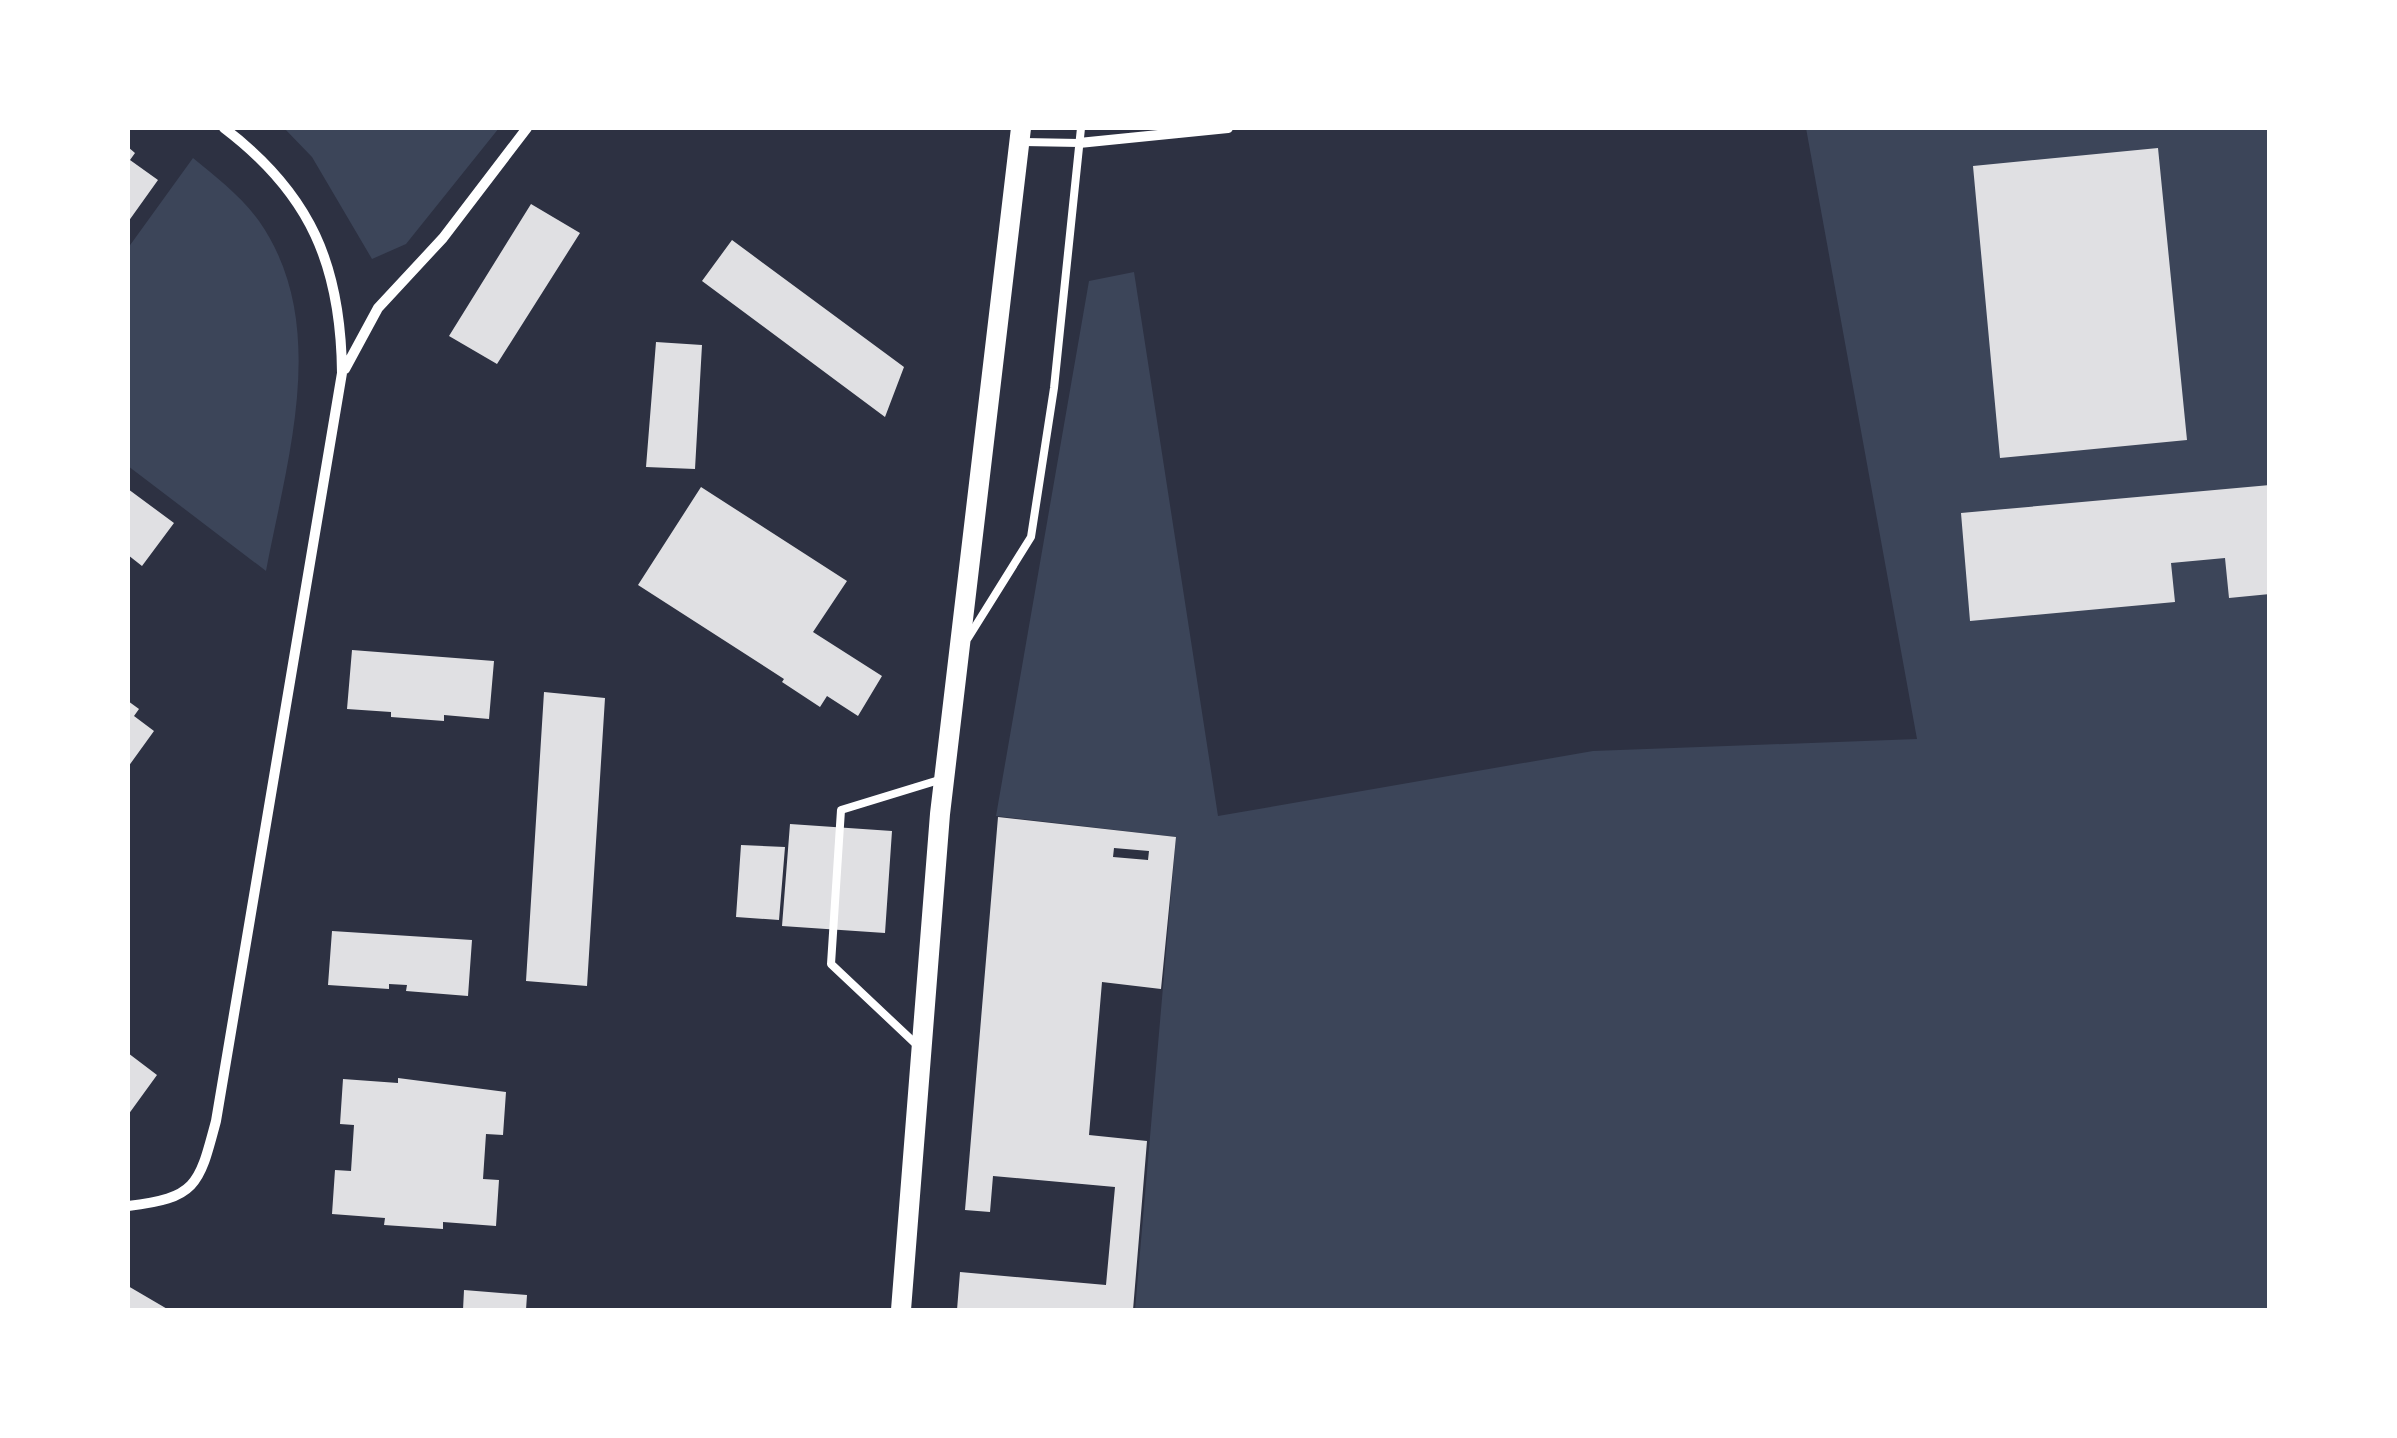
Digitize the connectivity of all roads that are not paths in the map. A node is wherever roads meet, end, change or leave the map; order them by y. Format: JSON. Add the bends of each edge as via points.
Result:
{"nodes":[{"id":1,"x":224,"y":128,"type":"edge"},
{"id":2,"x":528,"y":128,"type":"edge"},
{"id":3,"x":1080,"y":128,"type":"edge"},
{"id":4,"x":1228,"y":128,"type":"edge"},
{"id":5,"x":1020,"y":135,"type":"edge"},
{"id":6,"x":1079,"y":143,"type":"junction"},
{"id":7,"x":342,"y":373,"type":"junction"},
{"id":8,"x":958,"y":655,"type":"junction"},
{"id":9,"x":944,"y":779,"type":"junction"},
{"id":10,"x":922,"y":1050,"type":"junction"},
{"id":11,"x":128,"y":1206,"type":"edge"},
{"id":12,"x":902,"y":1310,"type":"edge"}],
"edges":[{"from":1,"to":7,"type":"street","via":[[285,184],[328,261],[342,324]]},
{"from":2,"to":7,"type":"street","via":[[443,238],[378,308]]},
{"from":3,"to":6,"type":"lane"},
{"from":4,"to":6,"type":"street"},
{"from":5,"to":6,"type":"lane"},
{"from":5,"to":8,"type":"main road"},
{"from":6,"to":8,"type":"lane","via":[[1031,537]]},
{"from":7,"to":11,"type":"street","via":[[216,1120],[204,1164],[186,1193]]},
{"from":8,"to":9,"type":"main road"},
{"from":9,"to":10,"type":"main road"},
{"from":9,"to":10,"type":"lane","via":[[841,810],[831,964]]},
{"from":10,"to":12,"type":"main road"}]}
